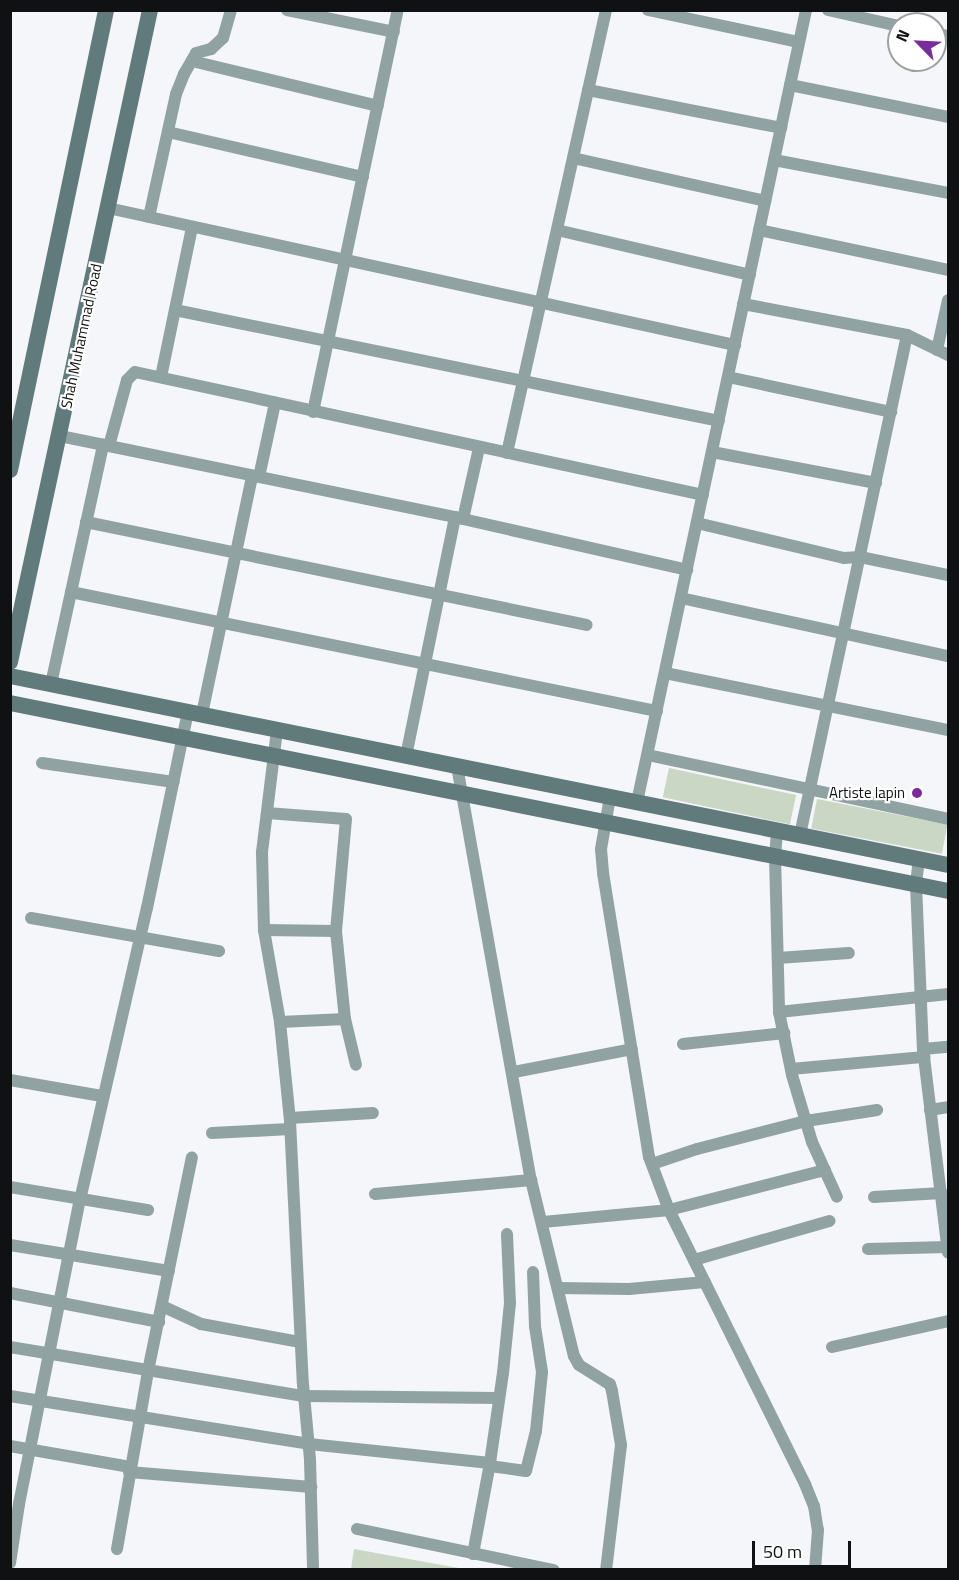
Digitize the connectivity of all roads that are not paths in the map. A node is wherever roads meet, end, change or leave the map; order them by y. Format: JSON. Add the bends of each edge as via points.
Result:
{"nodes":[{"id":1,"x":106,"y":10,"type":"edge"},
{"id":2,"x":150,"y":10,"type":"edge"},
{"id":3,"x":231,"y":10,"type":"edge"},
{"id":4,"x":287,"y":10,"type":"edge"},
{"id":5,"x":398,"y":10,"type":"edge"},
{"id":6,"x":606,"y":10,"type":"edge"},
{"id":7,"x":648,"y":10,"type":"edge"},
{"id":8,"x":806,"y":10,"type":"edge"},
{"id":9,"x":828,"y":10,"type":"edge"},
{"id":10,"x":887,"y":23,"type":"edge"},
{"id":11,"x":394,"y":32,"type":"junction"},
{"id":12,"x":799,"y":42,"type":"junction"},
{"id":13,"x":192,"y":61,"type":"junction"},
{"id":14,"x":790,"y":85,"type":"junction"},
{"id":15,"x":588,"y":90,"type":"junction"},
{"id":16,"x":378,"y":106,"type":"junction"},
{"id":17,"x":948,"y":117,"type":"edge"},
{"id":18,"x":781,"y":128,"type":"junction"},
{"id":19,"x":168,"y":132,"type":"junction"},
{"id":20,"x":573,"y":158,"type":"junction"},
{"id":21,"x":774,"y":160,"type":"junction"},
{"id":22,"x":363,"y":177,"type":"junction"},
{"id":23,"x":948,"y":193,"type":"edge"},
{"id":24,"x":765,"y":201,"type":"junction"},
{"id":25,"x":108,"y":208,"type":"junction"},
{"id":26,"x":149,"y":217,"type":"junction"},
{"id":27,"x":192,"y":227,"type":"junction"},
{"id":28,"x":557,"y":230,"type":"junction"},
{"id":29,"x":759,"y":230,"type":"junction"},
{"id":30,"x":346,"y":260,"type":"junction"},
{"id":31,"x":948,"y":270,"type":"edge"},
{"id":32,"x":750,"y":275,"type":"junction"},
{"id":33,"x":948,"y":300,"type":"edge"},
{"id":34,"x":541,"y":303,"type":"junction"},
{"id":35,"x":743,"y":304,"type":"junction"},
{"id":36,"x":175,"y":310,"type":"junction"},
{"id":37,"x":907,"y":335,"type":"junction"},
{"id":38,"x":328,"y":342,"type":"junction"},
{"id":39,"x":735,"y":345,"type":"junction"},
{"id":40,"x":943,"y":352,"type":"edge"},
{"id":41,"x":161,"y":377,"type":"junction"},
{"id":42,"x":728,"y":377,"type":"junction"},
{"id":43,"x":523,"y":381,"type":"junction"},
{"id":44,"x":275,"y":403,"type":"junction"},
{"id":45,"x":313,"y":412,"type":"junction"},
{"id":46,"x":891,"y":412,"type":"junction"},
{"id":47,"x":719,"y":421,"type":"junction"},
{"id":48,"x":60,"y":436,"type":"junction"},
{"id":49,"x":106,"y":446,"type":"junction"},
{"id":50,"x":478,"y":447,"type":"junction"},
{"id":51,"x":712,"y":452,"type":"junction"},
{"id":52,"x":507,"y":453,"type":"junction"},
{"id":53,"x":10,"y":470,"type":"edge"},
{"id":54,"x":255,"y":477,"type":"junction"},
{"id":55,"x":876,"y":483,"type":"junction"},
{"id":56,"x":703,"y":495,"type":"junction"},
{"id":57,"x":459,"y":518,"type":"junction"},
{"id":58,"x":86,"y":522,"type":"junction"},
{"id":59,"x":697,"y":523,"type":"junction"},
{"id":60,"x":235,"y":554,"type":"junction"},
{"id":61,"x":860,"y":557,"type":"junction"},
{"id":62,"x":687,"y":570,"type":"junction"},
{"id":63,"x":948,"y":575,"type":"edge"},
{"id":64,"x":71,"y":592,"type":"junction"},
{"id":65,"x":439,"y":593,"type":"junction"},
{"id":66,"x":681,"y":598,"type":"junction"},
{"id":67,"x":221,"y":622,"type":"junction"},
{"id":68,"x":587,"y":625,"type":"dead end"},
{"id":69,"x":844,"y":633,"type":"junction"},
{"id":70,"x":948,"y":656,"type":"edge"},
{"id":71,"x":10,"y":662,"type":"edge"},
{"id":72,"x":425,"y":663,"type":"junction"},
{"id":73,"x":665,"y":673,"type":"junction"},
{"id":74,"x":10,"y":676,"type":"edge"},
{"id":75,"x":51,"y":684,"type":"junction"},
{"id":76,"x":10,"y":703,"type":"edge"},
{"id":77,"x":828,"y":706,"type":"junction"},
{"id":78,"x":657,"y":711,"type":"junction"},
{"id":79,"x":195,"y":713,"type":"junction"},
{"id":80,"x":277,"y":730,"type":"junction"},
{"id":81,"x":948,"y":730,"type":"edge"},
{"id":82,"x":183,"y":737,"type":"junction"},
{"id":83,"x":274,"y":755,"type":"junction"},
{"id":84,"x":648,"y":755,"type":"junction"},
{"id":85,"x":406,"y":756,"type":"junction"},
{"id":86,"x":42,"y":763,"type":"dead end"},
{"id":87,"x":457,"y":766,"type":"junction"},
{"id":88,"x":174,"y":782,"type":"junction"},
{"id":89,"x":810,"y":791,"type":"junction"},
{"id":90,"x":463,"y":793,"type":"junction"},
{"id":91,"x":610,"y":797,"type":"junction"},
{"id":92,"x":637,"y":802,"type":"junction"},
{"id":93,"x":267,"y":813,"type":"junction"},
{"id":94,"x":948,"y":819,"type":"edge"},
{"id":95,"x":606,"y":822,"type":"junction"},
{"id":96,"x":777,"y":830,"type":"junction"},
{"id":97,"x":800,"y":835,"type":"junction"},
{"id":98,"x":776,"y":856,"type":"junction"},
{"id":99,"x":920,"y":859,"type":"junction"},
{"id":100,"x":948,"y":865,"type":"edge"},
{"id":101,"x":916,"y":884,"type":"junction"},
{"id":102,"x":948,"y":891,"type":"edge"},
{"id":103,"x":31,"y":918,"type":"dead end"},
{"id":104,"x":264,"y":930,"type":"junction"},
{"id":105,"x":336,"y":931,"type":"junction"},
{"id":106,"x":140,"y":939,"type":"junction"},
{"id":107,"x":219,"y":951,"type":"dead end"},
{"id":108,"x":849,"y":953,"type":"dead end"},
{"id":109,"x":778,"y":958,"type":"junction"},
{"id":110,"x":948,"y":994,"type":"edge"},
{"id":111,"x":921,"y":996,"type":"junction"},
{"id":112,"x":779,"y":1012,"type":"junction"},
{"id":113,"x":345,"y":1019,"type":"junction"},
{"id":114,"x":280,"y":1022,"type":"junction"},
{"id":115,"x":784,"y":1033,"type":"junction"},
{"id":116,"x":683,"y":1044,"type":"dead end"},
{"id":117,"x":948,"y":1047,"type":"edge"},
{"id":118,"x":632,"y":1049,"type":"junction"},
{"id":119,"x":924,"y":1053,"type":"junction"},
{"id":120,"x":356,"y":1065,"type":"dead end"},
{"id":121,"x":791,"y":1069,"type":"junction"},
{"id":122,"x":514,"y":1072,"type":"junction"},
{"id":123,"x":10,"y":1080,"type":"edge"},
{"id":124,"x":102,"y":1096,"type":"junction"},
{"id":125,"x":948,"y":1107,"type":"edge"},
{"id":126,"x":877,"y":1110,"type":"dead end"},
{"id":127,"x":930,"y":1110,"type":"junction"},
{"id":128,"x":373,"y":1113,"type":"dead end"},
{"id":129,"x":806,"y":1121,"type":"junction"},
{"id":130,"x":290,"y":1124,"type":"junction"},
{"id":131,"x":212,"y":1133,"type":"dead end"},
{"id":132,"x":943,"y":1154,"type":"edge"},
{"id":133,"x":192,"y":1157,"type":"dead end"},
{"id":134,"x":652,"y":1164,"type":"junction"},
{"id":135,"x":825,"y":1170,"type":"junction"},
{"id":136,"x":531,"y":1180,"type":"junction"},
{"id":137,"x":10,"y":1187,"type":"edge"},
{"id":138,"x":942,"y":1192,"type":"junction"},
{"id":139,"x":375,"y":1194,"type":"dead end"},
{"id":140,"x":837,"y":1197,"type":"dead end"},
{"id":141,"x":874,"y":1197,"type":"dead end"},
{"id":142,"x":80,"y":1200,"type":"junction"},
{"id":143,"x":148,"y":1210,"type":"dead end"},
{"id":144,"x":669,"y":1210,"type":"junction"},
{"id":145,"x":828,"y":1221,"type":"dead end"},
{"id":146,"x":543,"y":1222,"type":"junction"},
{"id":147,"x":507,"y":1234,"type":"dead end"},
{"id":148,"x":10,"y":1245,"type":"edge"},
{"id":149,"x":948,"y":1248,"type":"edge"},
{"id":150,"x":868,"y":1249,"type":"dead end"},
{"id":151,"x":69,"y":1254,"type":"junction"},
{"id":152,"x":694,"y":1260,"type":"junction"},
{"id":153,"x":169,"y":1271,"type":"junction"},
{"id":154,"x":533,"y":1272,"type":"dead end"},
{"id":155,"x":705,"y":1282,"type":"junction"},
{"id":156,"x":558,"y":1288,"type":"junction"},
{"id":157,"x":10,"y":1293,"type":"edge"},
{"id":158,"x":59,"y":1302,"type":"junction"},
{"id":159,"x":162,"y":1306,"type":"junction"},
{"id":160,"x":948,"y":1321,"type":"edge"},
{"id":161,"x":159,"y":1322,"type":"junction"},
{"id":162,"x":300,"y":1342,"type":"junction"},
{"id":163,"x":10,"y":1347,"type":"edge"},
{"id":164,"x":832,"y":1347,"type":"dead end"},
{"id":165,"x":49,"y":1354,"type":"junction"},
{"id":166,"x":148,"y":1371,"type":"junction"},
{"id":167,"x":10,"y":1396,"type":"edge"},
{"id":168,"x":304,"y":1396,"type":"junction"},
{"id":169,"x":499,"y":1398,"type":"junction"},
{"id":170,"x":39,"y":1400,"type":"junction"},
{"id":171,"x":140,"y":1418,"type":"junction"},
{"id":172,"x":309,"y":1444,"type":"junction"},
{"id":173,"x":10,"y":1446,"type":"edge"},
{"id":174,"x":30,"y":1449,"type":"junction"},
{"id":175,"x":490,"y":1465,"type":"junction"},
{"id":176,"x":130,"y":1469,"type":"junction"},
{"id":177,"x":311,"y":1487,"type":"junction"},
{"id":178,"x":357,"y":1529,"type":"dead end"},
{"id":179,"x":117,"y":1548,"type":"dead end"},
{"id":180,"x":473,"y":1554,"type":"junction"},
{"id":181,"x":10,"y":1563,"type":"edge"},
{"id":182,"x":313,"y":1569,"type":"edge"},
{"id":183,"x":554,"y":1569,"type":"edge"},
{"id":184,"x":606,"y":1569,"type":"edge"},
{"id":185,"x":815,"y":1569,"type":"edge"}],
"edges":[{"from":1,"to":53,"type":"street"},
{"from":2,"to":25,"type":"street","name":"Shah Muhammad Road"},
{"from":3,"to":13,"type":"street","via":[[223,38],[211,49],[196,53]]},
{"from":4,"to":11,"type":"street"},
{"from":5,"to":11,"type":"street"},
{"from":6,"to":15,"type":"street"},
{"from":7,"to":12,"type":"street"},
{"from":8,"to":12,"type":"street"},
{"from":9,"to":10,"type":"street"},
{"from":11,"to":16,"type":"street"},
{"from":12,"to":14,"type":"street"},
{"from":13,"to":16,"type":"street"},
{"from":13,"to":19,"type":"street","via":[[176,94]]},
{"from":14,"to":17,"type":"street"},
{"from":14,"to":18,"type":"street"},
{"from":15,"to":18,"type":"street"},
{"from":15,"to":20,"type":"street"},
{"from":16,"to":22,"type":"street"},
{"from":18,"to":21,"type":"street"},
{"from":19,"to":22,"type":"street"},
{"from":19,"to":26,"type":"street"},
{"from":20,"to":24,"type":"street"},
{"from":20,"to":28,"type":"street"},
{"from":21,"to":23,"type":"street"},
{"from":21,"to":24,"type":"street"},
{"from":22,"to":30,"type":"street"},
{"from":24,"to":29,"type":"street"},
{"from":25,"to":26,"type":"street"},
{"from":25,"to":48,"type":"street","name":"Shah Muhammad Road"},
{"from":26,"to":27,"type":"street"},
{"from":27,"to":30,"type":"street"},
{"from":27,"to":36,"type":"street"},
{"from":28,"to":32,"type":"street"},
{"from":28,"to":34,"type":"street"},
{"from":29,"to":31,"type":"street"},
{"from":29,"to":32,"type":"street"},
{"from":30,"to":34,"type":"street"},
{"from":30,"to":38,"type":"street"},
{"from":32,"to":35,"type":"street"},
{"from":33,"to":40,"type":"street"},
{"from":34,"to":39,"type":"street"},
{"from":34,"to":43,"type":"street"},
{"from":35,"to":37,"type":"street"},
{"from":35,"to":39,"type":"street"},
{"from":36,"to":38,"type":"street"},
{"from":36,"to":41,"type":"street"},
{"from":37,"to":40,"type":"street"},
{"from":37,"to":46,"type":"street"},
{"from":38,"to":43,"type":"street"},
{"from":38,"to":45,"type":"street"},
{"from":39,"to":42,"type":"street"},
{"from":41,"to":44,"type":"street"},
{"from":41,"to":49,"type":"street","via":[[135,372],[129,376]]},
{"from":42,"to":46,"type":"street"},
{"from":42,"to":47,"type":"street"},
{"from":43,"to":47,"type":"street"},
{"from":43,"to":52,"type":"street"},
{"from":44,"to":45,"type":"street"},
{"from":44,"to":54,"type":"street"},
{"from":45,"to":50,"type":"street"},
{"from":46,"to":55,"type":"street"},
{"from":47,"to":51,"type":"street"},
{"from":48,"to":49,"type":"street"},
{"from":48,"to":71,"type":"street","name":"Shah Muhammad Road"},
{"from":49,"to":54,"type":"street"},
{"from":49,"to":58,"type":"street"},
{"from":50,"to":52,"type":"street"},
{"from":50,"to":57,"type":"street"},
{"from":51,"to":55,"type":"street"},
{"from":51,"to":56,"type":"street"},
{"from":52,"to":56,"type":"street"},
{"from":54,"to":57,"type":"street"},
{"from":54,"to":60,"type":"street"},
{"from":55,"to":61,"type":"street"},
{"from":56,"to":59,"type":"street"},
{"from":57,"to":62,"type":"street"},
{"from":57,"to":65,"type":"street"},
{"from":58,"to":60,"type":"street"},
{"from":58,"to":64,"type":"street"},
{"from":59,"to":61,"type":"street","via":[[844,558]]},
{"from":59,"to":62,"type":"street"},
{"from":60,"to":65,"type":"street"},
{"from":60,"to":67,"type":"street"},
{"from":61,"to":63,"type":"street"},
{"from":61,"to":69,"type":"street"},
{"from":62,"to":66,"type":"street"},
{"from":64,"to":67,"type":"street"},
{"from":64,"to":75,"type":"street"},
{"from":65,"to":68,"type":"street"},
{"from":65,"to":72,"type":"street"},
{"from":66,"to":69,"type":"street"},
{"from":66,"to":73,"type":"street"},
{"from":67,"to":72,"type":"street"},
{"from":67,"to":79,"type":"street"},
{"from":69,"to":70,"type":"street"},
{"from":69,"to":77,"type":"street"},
{"from":72,"to":78,"type":"street"},
{"from":72,"to":85,"type":"street"},
{"from":73,"to":77,"type":"street"},
{"from":73,"to":78,"type":"street"},
{"from":74,"to":75,"type":"street"},
{"from":75,"to":79,"type":"street"},
{"from":76,"to":82,"type":"street"},
{"from":77,"to":81,"type":"street"},
{"from":77,"to":89,"type":"street"},
{"from":78,"to":84,"type":"street"},
{"from":79,"to":80,"type":"street"},
{"from":79,"to":82,"type":"street"},
{"from":80,"to":83,"type":"street"},
{"from":80,"to":85,"type":"street"},
{"from":82,"to":83,"type":"street"},
{"from":82,"to":88,"type":"street"},
{"from":83,"to":90,"type":"street"},
{"from":83,"to":93,"type":"street"},
{"from":84,"to":89,"type":"street"},
{"from":84,"to":92,"type":"street"},
{"from":85,"to":87,"type":"street"},
{"from":86,"to":88,"type":"street"},
{"from":87,"to":90,"type":"street"},
{"from":87,"to":91,"type":"street"},
{"from":88,"to":106,"type":"street"},
{"from":89,"to":94,"type":"street"},
{"from":89,"to":97,"type":"street"},
{"from":90,"to":95,"type":"street"},
{"from":90,"to":122,"type":"street"},
{"from":91,"to":92,"type":"street"},
{"from":91,"to":95,"type":"street"},
{"from":92,"to":96,"type":"street"},
{"from":93,"to":104,"type":"street","via":[[262,853]]},
{"from":93,"to":105,"type":"street","via":[[346,819]]},
{"from":95,"to":98,"type":"street"},
{"from":95,"to":118,"type":"street","via":[[601,849],[603,873]]},
{"from":96,"to":97,"type":"street"},
{"from":96,"to":98,"type":"street"},
{"from":97,"to":99,"type":"street"},
{"from":98,"to":101,"type":"street"},
{"from":98,"to":109,"type":"street"},
{"from":99,"to":100,"type":"street"},
{"from":99,"to":101,"type":"street"},
{"from":101,"to":102,"type":"street"},
{"from":101,"to":111,"type":"street"},
{"from":103,"to":106,"type":"street"},
{"from":104,"to":105,"type":"street"},
{"from":104,"to":114,"type":"street"},
{"from":105,"to":113,"type":"street"},
{"from":106,"to":107,"type":"street"},
{"from":106,"to":124,"type":"street"},
{"from":108,"to":109,"type":"street"},
{"from":109,"to":112,"type":"street"},
{"from":110,"to":111,"type":"street"},
{"from":111,"to":112,"type":"street"},
{"from":111,"to":119,"type":"street"},
{"from":112,"to":115,"type":"street"},
{"from":113,"to":114,"type":"street"},
{"from":113,"to":120,"type":"street"},
{"from":114,"to":130,"type":"street"},
{"from":115,"to":116,"type":"street"},
{"from":115,"to":121,"type":"street"},
{"from":117,"to":119,"type":"street"},
{"from":118,"to":122,"type":"street"},
{"from":118,"to":134,"type":"street"},
{"from":119,"to":121,"type":"street"},
{"from":119,"to":127,"type":"street"},
{"from":121,"to":129,"type":"street"},
{"from":122,"to":136,"type":"street"},
{"from":123,"to":124,"type":"street"},
{"from":124,"to":142,"type":"street"},
{"from":125,"to":127,"type":"street"},
{"from":126,"to":129,"type":"street"},
{"from":127,"to":132,"type":"street"},
{"from":128,"to":130,"type":"street"},
{"from":129,"to":134,"type":"street"},
{"from":129,"to":135,"type":"street"},
{"from":130,"to":131,"type":"street"},
{"from":130,"to":162,"type":"street"},
{"from":132,"to":138,"type":"street"},
{"from":133,"to":153,"type":"street"},
{"from":134,"to":144,"type":"street"},
{"from":135,"to":140,"type":"street"},
{"from":135,"to":144,"type":"street"},
{"from":136,"to":139,"type":"street"},
{"from":136,"to":146,"type":"street"},
{"from":137,"to":142,"type":"street"},
{"from":138,"to":141,"type":"street"},
{"from":138,"to":149,"type":"street"},
{"from":142,"to":143,"type":"street"},
{"from":142,"to":151,"type":"street"},
{"from":144,"to":146,"type":"street"},
{"from":144,"to":152,"type":"street"},
{"from":145,"to":152,"type":"street"},
{"from":146,"to":156,"type":"street"},
{"from":147,"to":169,"type":"street","via":[[510,1304]]},
{"from":148,"to":151,"type":"street"},
{"from":149,"to":150,"type":"street"},
{"from":151,"to":153,"type":"street"},
{"from":151,"to":158,"type":"street"},
{"from":152,"to":155,"type":"street"},
{"from":153,"to":159,"type":"street"},
{"from":154,"to":175,"type":"street","via":[[542,1372],[536,1431],[526,1470]]},
{"from":155,"to":156,"type":"street","via":[[629,1289]]},
{"from":155,"to":185,"type":"street","via":[[814,1506],[818,1530]]},
{"from":156,"to":184,"type":"street","via":[[579,1365],[610,1384],[612,1391],[621,1445]]},
{"from":157,"to":158,"type":"street"},
{"from":158,"to":161,"type":"street"},
{"from":158,"to":165,"type":"street"},
{"from":159,"to":161,"type":"street"},
{"from":159,"to":162,"type":"street","via":[[201,1324]]},
{"from":160,"to":164,"type":"street"},
{"from":161,"to":166,"type":"street"},
{"from":162,"to":168,"type":"street"},
{"from":163,"to":165,"type":"street"},
{"from":165,"to":166,"type":"street"},
{"from":165,"to":170,"type":"street"},
{"from":166,"to":168,"type":"street"},
{"from":166,"to":171,"type":"street"},
{"from":167,"to":170,"type":"street"},
{"from":168,"to":169,"type":"street"},
{"from":168,"to":172,"type":"street"},
{"from":169,"to":175,"type":"street"},
{"from":170,"to":171,"type":"street"},
{"from":170,"to":174,"type":"street"},
{"from":171,"to":172,"type":"street"},
{"from":171,"to":176,"type":"street"},
{"from":172,"to":175,"type":"street"},
{"from":172,"to":177,"type":"street"},
{"from":173,"to":174,"type":"street"},
{"from":174,"to":176,"type":"street"},
{"from":174,"to":181,"type":"street"},
{"from":175,"to":180,"type":"street"},
{"from":176,"to":177,"type":"street"},
{"from":176,"to":179,"type":"street"},
{"from":177,"to":182,"type":"street"},
{"from":178,"to":180,"type":"street"},
{"from":180,"to":183,"type":"street"}]}
